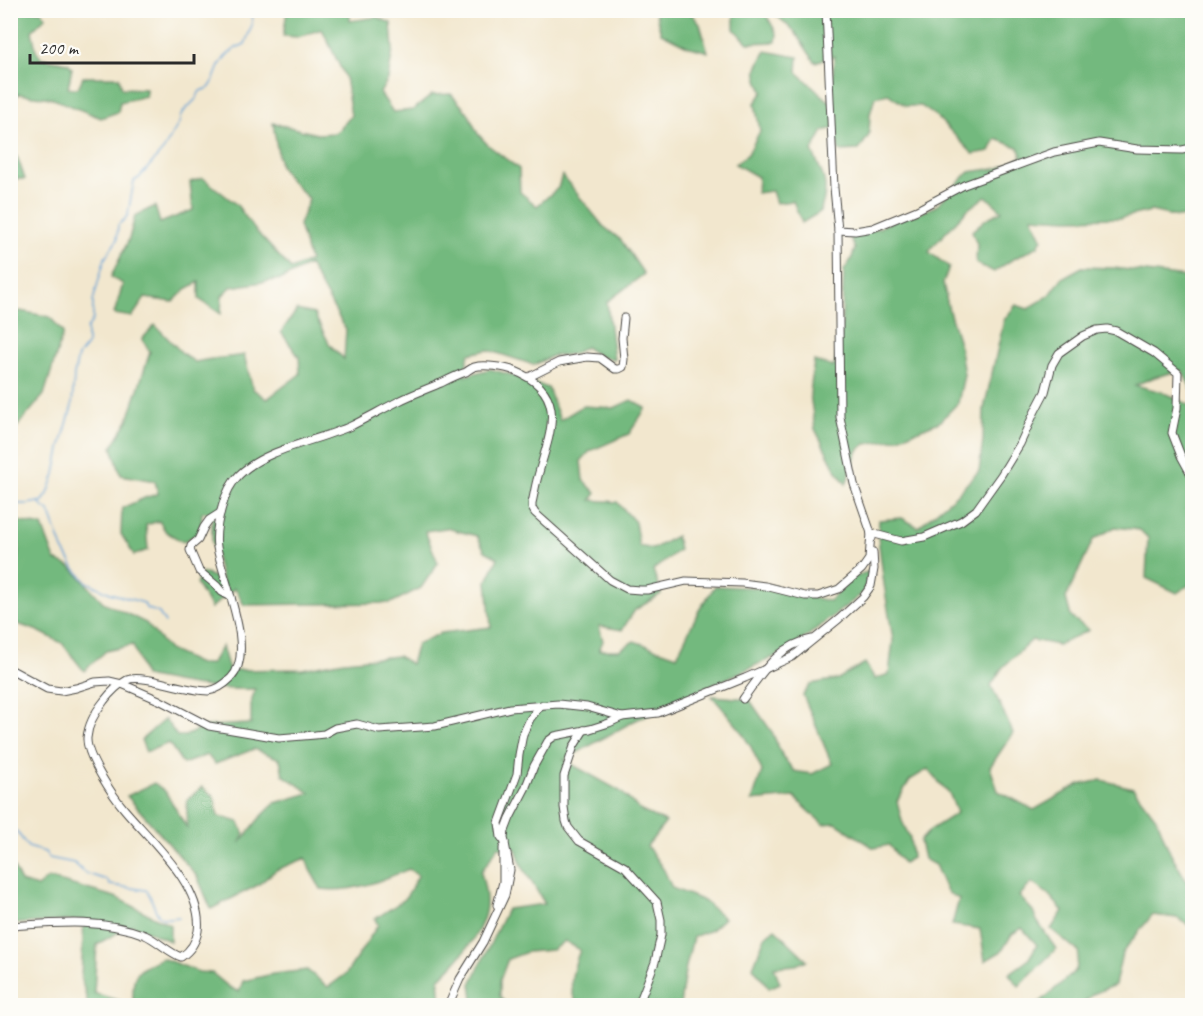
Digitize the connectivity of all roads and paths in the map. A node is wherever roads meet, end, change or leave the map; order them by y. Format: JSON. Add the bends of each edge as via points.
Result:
{"nodes":[{"id":1,"x":826,"y":10,"type":"edge"},
{"id":2,"x":1192,"y":148,"type":"edge"},
{"id":3,"x":838,"y":230,"type":"junction"},
{"id":4,"x":624,"y":318,"type":"dead end"},
{"id":5,"x":529,"y":377,"type":"junction"},
{"id":6,"x":1192,"y":476,"type":"edge"},
{"id":7,"x":220,"y":513,"type":"junction"},
{"id":8,"x":871,"y":533,"type":"junction"},
{"id":9,"x":231,"y":597,"type":"junction"},
{"id":10,"x":769,"y":666,"type":"junction"},
{"id":11,"x":10,"y":669,"type":"edge"},
{"id":12,"x":123,"y":684,"type":"junction"},
{"id":13,"x":743,"y":699,"type":"dead end"},
{"id":14,"x":541,"y":705,"type":"junction"},
{"id":15,"x":622,"y":717,"type":"junction"},
{"id":16,"x":584,"y":730,"type":"junction"},
{"id":17,"x":503,"y":839,"type":"junction"},
{"id":18,"x":10,"y":926,"type":"edge"},
{"id":19,"x":448,"y":1005,"type":"edge"},
{"id":20,"x":638,"y":1005,"type":"edge"}],
"edges":[{"from":1,"to":3,"type":"street"},
{"from":2,"to":3,"type":"street","via":[[1137,149],[1099,143],[1054,152],[964,185],[873,228]]},
{"from":3,"to":8,"type":"street","via":[[840,417],[854,484]]},
{"from":4,"to":5,"type":"street","via":[[624,364],[619,369],[600,358],[587,357],[559,362]]},
{"from":5,"to":7,"type":"street","via":[[510,369],[475,367],[350,426],[266,457],[239,474]]},
{"from":5,"to":8,"type":"street","via":[[548,398],[552,417],[532,508],[620,586],[647,590],[686,581],[742,583],[818,596],[838,589],[861,569],[868,559]]},
{"from":6,"to":8,"type":"street","via":[[1172,432],[1178,373],[1154,353],[1116,331],[1097,330],[1059,353],[1046,392],[1020,444],[976,510],[924,537],[901,541]]},
{"from":7,"to":9,"type":"street","via":[[216,545]]},
{"from":7,"to":9,"type":"street","via":[[209,520],[190,550],[199,571]]},
{"from":8,"to":10,"type":"street","via":[[874,569],[871,586],[863,597],[792,657]]},
{"from":9,"to":12,"type":"street","via":[[240,656],[239,666],[228,681],[210,691],[143,679]]},
{"from":10,"to":13,"type":"street"},
{"from":10,"to":15,"type":"street","via":[[658,712]]},
{"from":11,"to":12,"type":"street","via":[[47,689],[61,691],[96,682]]},
{"from":12,"to":14,"type":"street","via":[[209,726],[279,738],[324,734],[357,724],[379,730],[435,726],[510,708]]},
{"from":12,"to":18,"type":"street","via":[[98,710],[89,729],[88,749],[123,808],[183,878],[198,915],[194,942],[181,957],[148,936],[115,927],[90,923]]},
{"from":14,"to":15,"type":"street","via":[[586,707]]},
{"from":14,"to":17,"type":"street","via":[[522,739],[517,774],[499,823]]},
{"from":15,"to":16,"type":"street"},
{"from":16,"to":17,"type":"street","via":[[549,741]]},
{"from":16,"to":20,"type":"street","via":[[564,771],[568,827],[579,841],[625,867],[657,902],[661,920],[657,955]]},
{"from":17,"to":19,"type":"street","via":[[510,870],[505,895]]}]}
